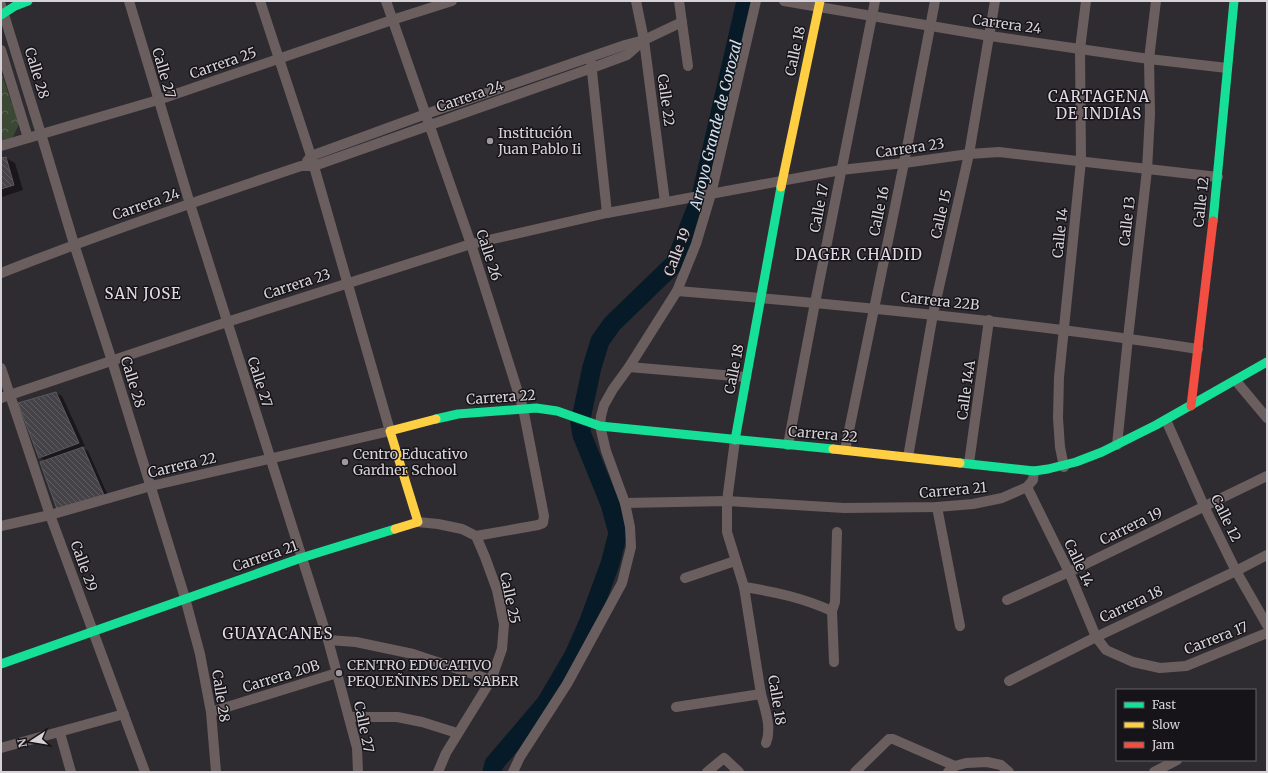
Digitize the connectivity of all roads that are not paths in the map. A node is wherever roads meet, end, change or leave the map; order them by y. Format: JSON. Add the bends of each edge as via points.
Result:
{"nodes":[{"id":1,"x":28,"y":1,"type":"edge"},
{"id":2,"x":129,"y":1,"type":"edge"},
{"id":3,"x":260,"y":1,"type":"edge"},
{"id":4,"x":386,"y":1,"type":"edge"},
{"id":5,"x":452,"y":1,"type":"edge"},
{"id":6,"x":636,"y":1,"type":"edge"},
{"id":7,"x":679,"y":1,"type":"edge"},
{"id":8,"x":756,"y":1,"type":"edge"},
{"id":9,"x":784,"y":1,"type":"edge"},
{"id":10,"x":875,"y":1,"type":"edge"},
{"id":11,"x":935,"y":1,"type":"edge"},
{"id":12,"x":995,"y":1,"type":"edge"},
{"id":13,"x":1086,"y":1,"type":"edge"},
{"id":14,"x":1156,"y":1,"type":"edge"},
{"id":15,"x":1234,"y":1,"type":"edge"},
{"id":16,"x":820,"y":4,"type":"edge"},
{"id":17,"x":2,"y":11,"type":"edge"},
{"id":18,"x":873,"y":15,"type":"junction"},
{"id":19,"x":392,"y":20,"type":"junction"},
{"id":20,"x":682,"y":22,"type":"junction"},
{"id":21,"x":931,"y":27,"type":"junction"},
{"id":22,"x":990,"y":36,"type":"junction"},
{"id":23,"x":644,"y":40,"type":"junction"},
{"id":24,"x":1080,"y":49,"type":"junction"},
{"id":25,"x":1,"y":50,"type":"edge"},
{"id":26,"x":279,"y":58,"type":"junction"},
{"id":27,"x":1149,"y":58,"type":"junction"},
{"id":28,"x":591,"y":63,"type":"junction"},
{"id":29,"x":688,"y":66,"type":"dead end"},
{"id":30,"x":1227,"y":68,"type":"junction"},
{"id":31,"x":158,"y":100,"type":"junction"},
{"id":32,"x":426,"y":114,"type":"junction"},
{"id":33,"x":430,"y":126,"type":"junction"},
{"id":34,"x":41,"y":134,"type":"junction"},
{"id":35,"x":28,"y":138,"type":"junction"},
{"id":36,"x":1,"y":146,"type":"edge"},
{"id":37,"x":969,"y":154,"type":"junction"},
{"id":38,"x":311,"y":156,"type":"junction"},
{"id":39,"x":1081,"y":161,"type":"junction"},
{"id":40,"x":904,"y":163,"type":"junction"},
{"id":41,"x":301,"y":166,"type":"junction"},
{"id":42,"x":314,"y":166,"type":"junction"},
{"id":43,"x":841,"y":170,"type":"junction"},
{"id":44,"x":1147,"y":170,"type":"junction"},
{"id":45,"x":1218,"y":177,"type":"junction"},
{"id":46,"x":782,"y":182,"type":"junction"},
{"id":47,"x":707,"y":195,"type":"junction"},
{"id":48,"x":665,"y":202,"type":"junction"},
{"id":49,"x":190,"y":204,"type":"junction"},
{"id":50,"x":607,"y":214,"type":"junction"},
{"id":51,"x":74,"y":244,"type":"junction"},
{"id":52,"x":471,"y":244,"type":"junction"},
{"id":53,"x":1,"y":273,"type":"edge"},
{"id":54,"x":347,"y":283,"type":"junction"},
{"id":55,"x":677,"y":291,"type":"junction"},
{"id":56,"x":762,"y":298,"type":"junction"},
{"id":57,"x":815,"y":302,"type":"junction"},
{"id":58,"x":874,"y":308,"type":"junction"},
{"id":59,"x":933,"y":314,"type":"junction"},
{"id":60,"x":989,"y":320,"type":"junction"},
{"id":61,"x":227,"y":322,"type":"junction"},
{"id":62,"x":1064,"y":329,"type":"junction"},
{"id":63,"x":1128,"y":338,"type":"junction"},
{"id":64,"x":1198,"y":349,"type":"junction"},
{"id":65,"x":112,"y":361,"type":"junction"},
{"id":66,"x":1267,"y":362,"type":"edge"},
{"id":67,"x":629,"y":367,"type":"junction"},
{"id":68,"x":1,"y":368,"type":"edge"},
{"id":69,"x":746,"y":377,"type":"junction"},
{"id":70,"x":1236,"y":381,"type":"junction"},
{"id":71,"x":5,"y":397,"type":"edge"},
{"id":72,"x":1191,"y":406,"type":"junction"},
{"id":73,"x":523,"y":408,"type":"junction"},
{"id":74,"x":1267,"y":418,"type":"edge"},
{"id":75,"x":1166,"y":420,"type":"junction"},
{"id":76,"x":600,"y":426,"type":"junction"},
{"id":77,"x":390,"y":431,"type":"junction"},
{"id":78,"x":735,"y":440,"type":"junction"},
{"id":79,"x":788,"y":444,"type":"junction"},
{"id":80,"x":1117,"y":445,"type":"junction"},
{"id":81,"x":845,"y":450,"type":"junction"},
{"id":82,"x":908,"y":456,"type":"junction"},
{"id":83,"x":270,"y":459,"type":"junction"},
{"id":84,"x":969,"y":463,"type":"junction"},
{"id":85,"x":1064,"y":467,"type":"junction"},
{"id":86,"x":1034,"y":471,"type":"junction"},
{"id":87,"x":1267,"y":476,"type":"edge"},
{"id":88,"x":151,"y":486,"type":"junction"},
{"id":89,"x":1027,"y":487,"type":"junction"},
{"id":90,"x":727,"y":501,"type":"junction"},
{"id":91,"x":625,"y":503,"type":"junction"},
{"id":92,"x":1204,"y":506,"type":"junction"},
{"id":93,"x":938,"y":507,"type":"junction"},
{"id":94,"x":50,"y":515,"type":"junction"},
{"id":95,"x":418,"y":522,"type":"junction"},
{"id":96,"x":1,"y":526,"type":"edge"},
{"id":97,"x":837,"y":532,"type":"dead end"},
{"id":98,"x":476,"y":536,"type":"junction"},
{"id":99,"x":1267,"y":555,"type":"edge"},
{"id":100,"x":302,"y":558,"type":"junction"},
{"id":101,"x":735,"y":561,"type":"junction"},
{"id":102,"x":1236,"y":571,"type":"junction"},
{"id":103,"x":1069,"y":572,"type":"junction"},
{"id":104,"x":685,"y":578,"type":"dead end"},
{"id":105,"x":744,"y":587,"type":"junction"},
{"id":106,"x":185,"y":598,"type":"junction"},
{"id":107,"x":1007,"y":600,"type":"dead end"},
{"id":108,"x":832,"y":611,"type":"junction"},
{"id":109,"x":1267,"y":625,"type":"edge"},
{"id":110,"x":960,"y":626,"type":"dead end"},
{"id":111,"x":93,"y":630,"type":"junction"},
{"id":112,"x":1267,"y":633,"type":"edge"},
{"id":113,"x":1096,"y":636,"type":"junction"},
{"id":114,"x":328,"y":640,"type":"junction"},
{"id":115,"x":1106,"y":650,"type":"joint"},
{"id":116,"x":834,"y":662,"type":"dead end"},
{"id":117,"x":1,"y":664,"type":"edge"},
{"id":118,"x":337,"y":673,"type":"junction"},
{"id":119,"x":491,"y":680,"type":"junction"},
{"id":120,"x":1009,"y":681,"type":"dead end"},
{"id":121,"x":761,"y":694,"type":"junction"},
{"id":122,"x":676,"y":707,"type":"dead end"},
{"id":123,"x":210,"y":712,"type":"junction"},
{"id":124,"x":124,"y":714,"type":"junction"},
{"id":125,"x":349,"y":717,"type":"junction"},
{"id":126,"x":60,"y":733,"type":"junction"},
{"id":127,"x":457,"y":733,"type":"junction"},
{"id":128,"x":766,"y":743,"type":"dead end"},
{"id":129,"x":1,"y":748,"type":"edge"},
{"id":130,"x":1176,"y":761,"type":"edge"},
{"id":131,"x":951,"y":769,"type":"edge"},
{"id":132,"x":1158,"y":771,"type":"edge"},
{"id":133,"x":71,"y":772,"type":"edge"},
{"id":134,"x":145,"y":772,"type":"edge"},
{"id":135,"x":216,"y":772,"type":"edge"},
{"id":136,"x":358,"y":772,"type":"edge"},
{"id":137,"x":438,"y":772,"type":"edge"},
{"id":138,"x":513,"y":772,"type":"edge"},
{"id":139,"x":708,"y":772,"type":"edge"},
{"id":140,"x":740,"y":772,"type":"edge"},
{"id":141,"x":855,"y":772,"type":"edge"},
{"id":142,"x":1008,"y":772,"type":"edge"}],
"edges":[{"from":1,"to":17,"type":"street"},
{"from":2,"to":31,"type":"street","name":"Calle 27"},
{"from":3,"to":26,"type":"street"},
{"from":4,"to":19,"type":"street","name":"Calle 26"},
{"from":5,"to":19,"type":"street","name":"Carrera 25"},
{"from":6,"to":23,"type":"street","name":"Calle 22"},
{"from":7,"to":20,"type":"street"},
{"from":8,"to":47,"type":"street","name":"Calle 19"},
{"from":9,"to":16,"type":"street","name":"Carrera 24"},
{"from":10,"to":18,"type":"street","name":"Calle 17"},
{"from":11,"to":21,"type":"street","name":"Calle 16"},
{"from":12,"to":22,"type":"street","name":"Calle 15"},
{"from":13,"to":24,"type":"street","name":"Calle 14"},
{"from":14,"to":27,"type":"street","name":"Calle 13"},
{"from":15,"to":30,"type":"street","name":"Calle 12"},
{"from":16,"to":18,"type":"street","name":"Carrera 24"},
{"from":16,"to":46,"type":"street","name":"Calle 18"},
{"from":17,"to":34,"type":"street","name":"Calle 28"},
{"from":18,"to":21,"type":"street","name":"Carrera 24"},
{"from":18,"to":43,"type":"street","name":"Calle 17"},
{"from":19,"to":26,"type":"street","name":"Carrera 25"},
{"from":19,"to":32,"type":"street","name":"Calle 26"},
{"from":20,"to":23,"type":"street","name":"Carrera 24"},
{"from":20,"to":29,"type":"street"},
{"from":21,"to":22,"type":"street","name":"Carrera 24"},
{"from":21,"to":40,"type":"street","name":"Calle 16"},
{"from":22,"to":24,"type":"street","name":"Carrera 24"},
{"from":22,"to":37,"type":"street","name":"Calle 15"},
{"from":23,"to":28,"type":"street","name":"Carrera 24","via":[[627,55]]},
{"from":23,"to":48,"type":"street","name":"Calle 22"},
{"from":24,"to":27,"type":"street","name":"Carrera 24"},
{"from":24,"to":39,"type":"street","name":"Calle 14"},
{"from":25,"to":35,"type":"street","name":"Calle 28"},
{"from":26,"to":31,"type":"street","name":"Carrera 25"},
{"from":26,"to":38,"type":"street"},
{"from":27,"to":30,"type":"street","name":"Carrera 24"},
{"from":27,"to":44,"type":"street","name":"Calle 13"},
{"from":28,"to":32,"type":"street","name":"Carrera 24"},
{"from":28,"to":33,"type":"street","name":"Carrera 24"},
{"from":28,"to":50,"type":"street"},
{"from":30,"to":45,"type":"street","name":"Calle 12"},
{"from":31,"to":34,"type":"street","name":"Carrera 25"},
{"from":31,"to":49,"type":"street","name":"Calle 27"},
{"from":32,"to":33,"type":"street","name":"Calle 26"},
{"from":32,"to":38,"type":"street","name":"Carrera 24"},
{"from":33,"to":42,"type":"street","name":"Carrera 24"},
{"from":33,"to":52,"type":"street","name":"Calle 26"},
{"from":34,"to":35,"type":"street","name":"Carrera 25"},
{"from":34,"to":51,"type":"street","name":"Calle 28"},
{"from":35,"to":36,"type":"street","name":"Carrera 25"},
{"from":37,"to":39,"type":"street","name":"Carrera 23","via":[[999,152]]},
{"from":37,"to":40,"type":"street","name":"Carrera 23"},
{"from":37,"to":59,"type":"street","name":"Calle 15"},
{"from":38,"to":41,"type":"street","name":"Carrera 24"},
{"from":38,"to":42,"type":"street"},
{"from":39,"to":44,"type":"street","name":"Carrera 23"},
{"from":39,"to":62,"type":"street","name":"Calle 14"},
{"from":40,"to":43,"type":"street","name":"Carrera 23"},
{"from":40,"to":58,"type":"street","name":"Calle 16"},
{"from":41,"to":42,"type":"street","name":"Carrera 24"},
{"from":41,"to":49,"type":"street","name":"Carrera 24"},
{"from":42,"to":54,"type":"street"},
{"from":43,"to":46,"type":"street","name":"Carrera 23"},
{"from":43,"to":57,"type":"street","name":"Calle 17"},
{"from":44,"to":45,"type":"street","name":"Carrera 23"},
{"from":44,"to":63,"type":"street","name":"Calle 13"},
{"from":45,"to":64,"type":"street","name":"Calle 12"},
{"from":46,"to":47,"type":"street","name":"Carrera 23"},
{"from":46,"to":56,"type":"street","name":"Calle 18"},
{"from":47,"to":48,"type":"street","name":"Carrera 23"},
{"from":47,"to":55,"type":"street","name":"Calle 19","via":[[696,244]]},
{"from":48,"to":50,"type":"street","name":"Carrera 23"},
{"from":49,"to":51,"type":"street","name":"Carrera 24"},
{"from":49,"to":61,"type":"street","name":"Calle 27"},
{"from":50,"to":52,"type":"street","name":"Carrera 23"},
{"from":51,"to":53,"type":"street","name":"Carrera 24"},
{"from":51,"to":65,"type":"street","name":"Calle 28"},
{"from":52,"to":54,"type":"street","name":"Carrera 23"},
{"from":52,"to":73,"type":"street","name":"Calle 26"},
{"from":54,"to":61,"type":"street","name":"Carrera 23"},
{"from":54,"to":77,"type":"street"},
{"from":55,"to":56,"type":"street","name":"Carrera 22B"},
{"from":55,"to":67,"type":"street","name":"Calle 19"},
{"from":56,"to":57,"type":"street","name":"Carrera 22B"},
{"from":56,"to":69,"type":"street","name":"Calle 18"},
{"from":57,"to":58,"type":"street","name":"Carrera 22B"},
{"from":57,"to":79,"type":"street","name":"Calle 17"},
{"from":58,"to":59,"type":"street","name":"Carrera 22B"},
{"from":58,"to":81,"type":"street","name":"Calle 16"},
{"from":59,"to":60,"type":"street","name":"Carrera 22B"},
{"from":59,"to":82,"type":"street","name":"Calle 15"},
{"from":60,"to":62,"type":"street","name":"Carrera 22B"},
{"from":60,"to":84,"type":"street","name":"Calle 14A"},
{"from":61,"to":65,"type":"street","name":"Carrera 23"},
{"from":61,"to":83,"type":"street","name":"Calle 27"},
{"from":62,"to":63,"type":"street","name":"Carrera 22B"},
{"from":62,"to":85,"type":"street","name":"Calle 14","via":[[1058,418]]},
{"from":63,"to":64,"type":"street","name":"Carrera 22B"},
{"from":63,"to":80,"type":"street","name":"Calle 13"},
{"from":64,"to":72,"type":"street","name":"Calle 12"},
{"from":65,"to":71,"type":"street","name":"Carrera 23"},
{"from":65,"to":88,"type":"street","name":"Calle 28"},
{"from":66,"to":70,"type":"street"},
{"from":67,"to":69,"type":"street"},
{"from":67,"to":76,"type":"street","name":"Calle 19","via":[[604,405]]},
{"from":68,"to":71,"type":"street","name":"Calle 29"},
{"from":69,"to":78,"type":"street","name":"Calle 18"},
{"from":70,"to":72,"type":"street"},
{"from":70,"to":74,"type":"street"},
{"from":71,"to":94,"type":"street","name":"Calle 29"},
{"from":72,"to":75,"type":"street"},
{"from":73,"to":76,"type":"street","name":"Carrera 22","via":[[557,411]]},
{"from":73,"to":77,"type":"street","name":"Carrera 22","via":[[458,414]]},
{"from":73,"to":98,"type":"street","name":"Calle 26","via":[[544,516],[543,523]]},
{"from":75,"to":80,"type":"street"},
{"from":75,"to":92,"type":"street","name":"Calle 12"},
{"from":76,"to":78,"type":"street","name":"Carrera 22"},
{"from":76,"to":91,"type":"street","via":[[606,451]]},
{"from":77,"to":83,"type":"street","name":"Carrera 22"},
{"from":77,"to":95,"type":"street"},
{"from":78,"to":79,"type":"street","name":"Carrera 22"},
{"from":78,"to":90,"type":"street","name":"Calle 18"},
{"from":79,"to":81,"type":"street","name":"Carrera 22"},
{"from":80,"to":85,"type":"street"},
{"from":81,"to":82,"type":"street","name":"Carrera 22"},
{"from":82,"to":84,"type":"street","name":"Carrera 22"},
{"from":83,"to":88,"type":"street","name":"Carrera 22"},
{"from":83,"to":100,"type":"street","name":"Calle 27"},
{"from":84,"to":86,"type":"street","name":"Carrera 22"},
{"from":85,"to":86,"type":"street"},
{"from":86,"to":89,"type":"street","via":[[1033,480]]},
{"from":87,"to":92,"type":"street","name":"Carrera 19"},
{"from":88,"to":94,"type":"street","name":"Carrera 22"},
{"from":88,"to":106,"type":"street","name":"Calle 28"},
{"from":89,"to":93,"type":"street","name":"Carrera 21","via":[[1002,498]]},
{"from":89,"to":103,"type":"street","name":"Calle 14"},
{"from":90,"to":91,"type":"street","name":"Carrera 21"},
{"from":90,"to":93,"type":"street","name":"Carrera 21","via":[[844,508]]},
{"from":90,"to":101,"type":"street","name":"Calle 18","via":[[727,532]]},
{"from":91,"to":138,"type":"street","via":[[631,547],[622,583],[567,684]]},
{"from":92,"to":102,"type":"street","name":"Calle 12"},
{"from":92,"to":103,"type":"street","name":"Carrera 19"},
{"from":93,"to":110,"type":"street"},
{"from":94,"to":96,"type":"street","name":"Carrera 22"},
{"from":94,"to":111,"type":"street","name":"Calle 29"},
{"from":95,"to":98,"type":"street","name":"Carrera 21","via":[[462,529]]},
{"from":95,"to":100,"type":"street","name":"Carrera 21"},
{"from":97,"to":108,"type":"street","via":[[836,602]]},
{"from":98,"to":119,"type":"street","name":"Calle 25","via":[[497,590],[504,624],[502,649]]},
{"from":99,"to":102,"type":"street","name":"Carrera 18"},
{"from":100,"to":106,"type":"street","name":"Carrera 21"},
{"from":100,"to":114,"type":"street","name":"Calle 27"},
{"from":101,"to":104,"type":"street"},
{"from":101,"to":105,"type":"street","name":"Calle 18"},
{"from":102,"to":109,"type":"street","name":"Calle 12"},
{"from":102,"to":113,"type":"street","name":"Carrera 18"},
{"from":103,"to":107,"type":"street","name":"Carrera 19"},
{"from":103,"to":113,"type":"street","name":"Calle 14"},
{"from":105,"to":108,"type":"street","via":[[777,592]]},
{"from":105,"to":121,"type":"street","name":"Calle 18"},
{"from":106,"to":111,"type":"street","name":"Carrera 21"},
{"from":106,"to":123,"type":"street","name":"Calle 28","via":[[200,654]]},
{"from":108,"to":116,"type":"street"},
{"from":111,"to":117,"type":"street","name":"Carrera 21"},
{"from":111,"to":124,"type":"street","name":"Calle 29"},
{"from":112,"to":115,"type":"street","name":"Carrera 17","via":[[1186,666],[1160,668],[1133,662]]},
{"from":113,"to":115,"type":"street","name":"Calle 14"},
{"from":113,"to":120,"type":"street","name":"Carrera 18"},
{"from":114,"to":118,"type":"street","name":"Calle 27"},
{"from":114,"to":119,"type":"street","via":[[356,642],[413,654]]},
{"from":118,"to":123,"type":"street","name":"Carrera 20B"},
{"from":118,"to":125,"type":"street","name":"Calle 27"},
{"from":119,"to":127,"type":"street","name":"Calle 25"},
{"from":121,"to":122,"type":"street"},
{"from":121,"to":128,"type":"street","name":"Calle 18","via":[[768,728]]},
{"from":123,"to":135,"type":"street","name":"Calle 28"},
{"from":124,"to":126,"type":"street"},
{"from":124,"to":134,"type":"street","name":"Calle 29"},
{"from":125,"to":127,"type":"street","via":[[397,717]]},
{"from":125,"to":136,"type":"street","name":"Calle 27","via":[[357,748]]},
{"from":126,"to":129,"type":"street"},
{"from":126,"to":133,"type":"street"},
{"from":127,"to":137,"type":"street","name":"Calle 25"},
{"from":130,"to":132,"type":"street"},
{"from":131,"to":141,"type":"street","via":[[889,739]]},
{"from":131,"to":142,"type":"street","via":[[966,763],[987,762],[1001,765]]},
{"from":139,"to":140,"type":"street","via":[[724,758]]}]}
